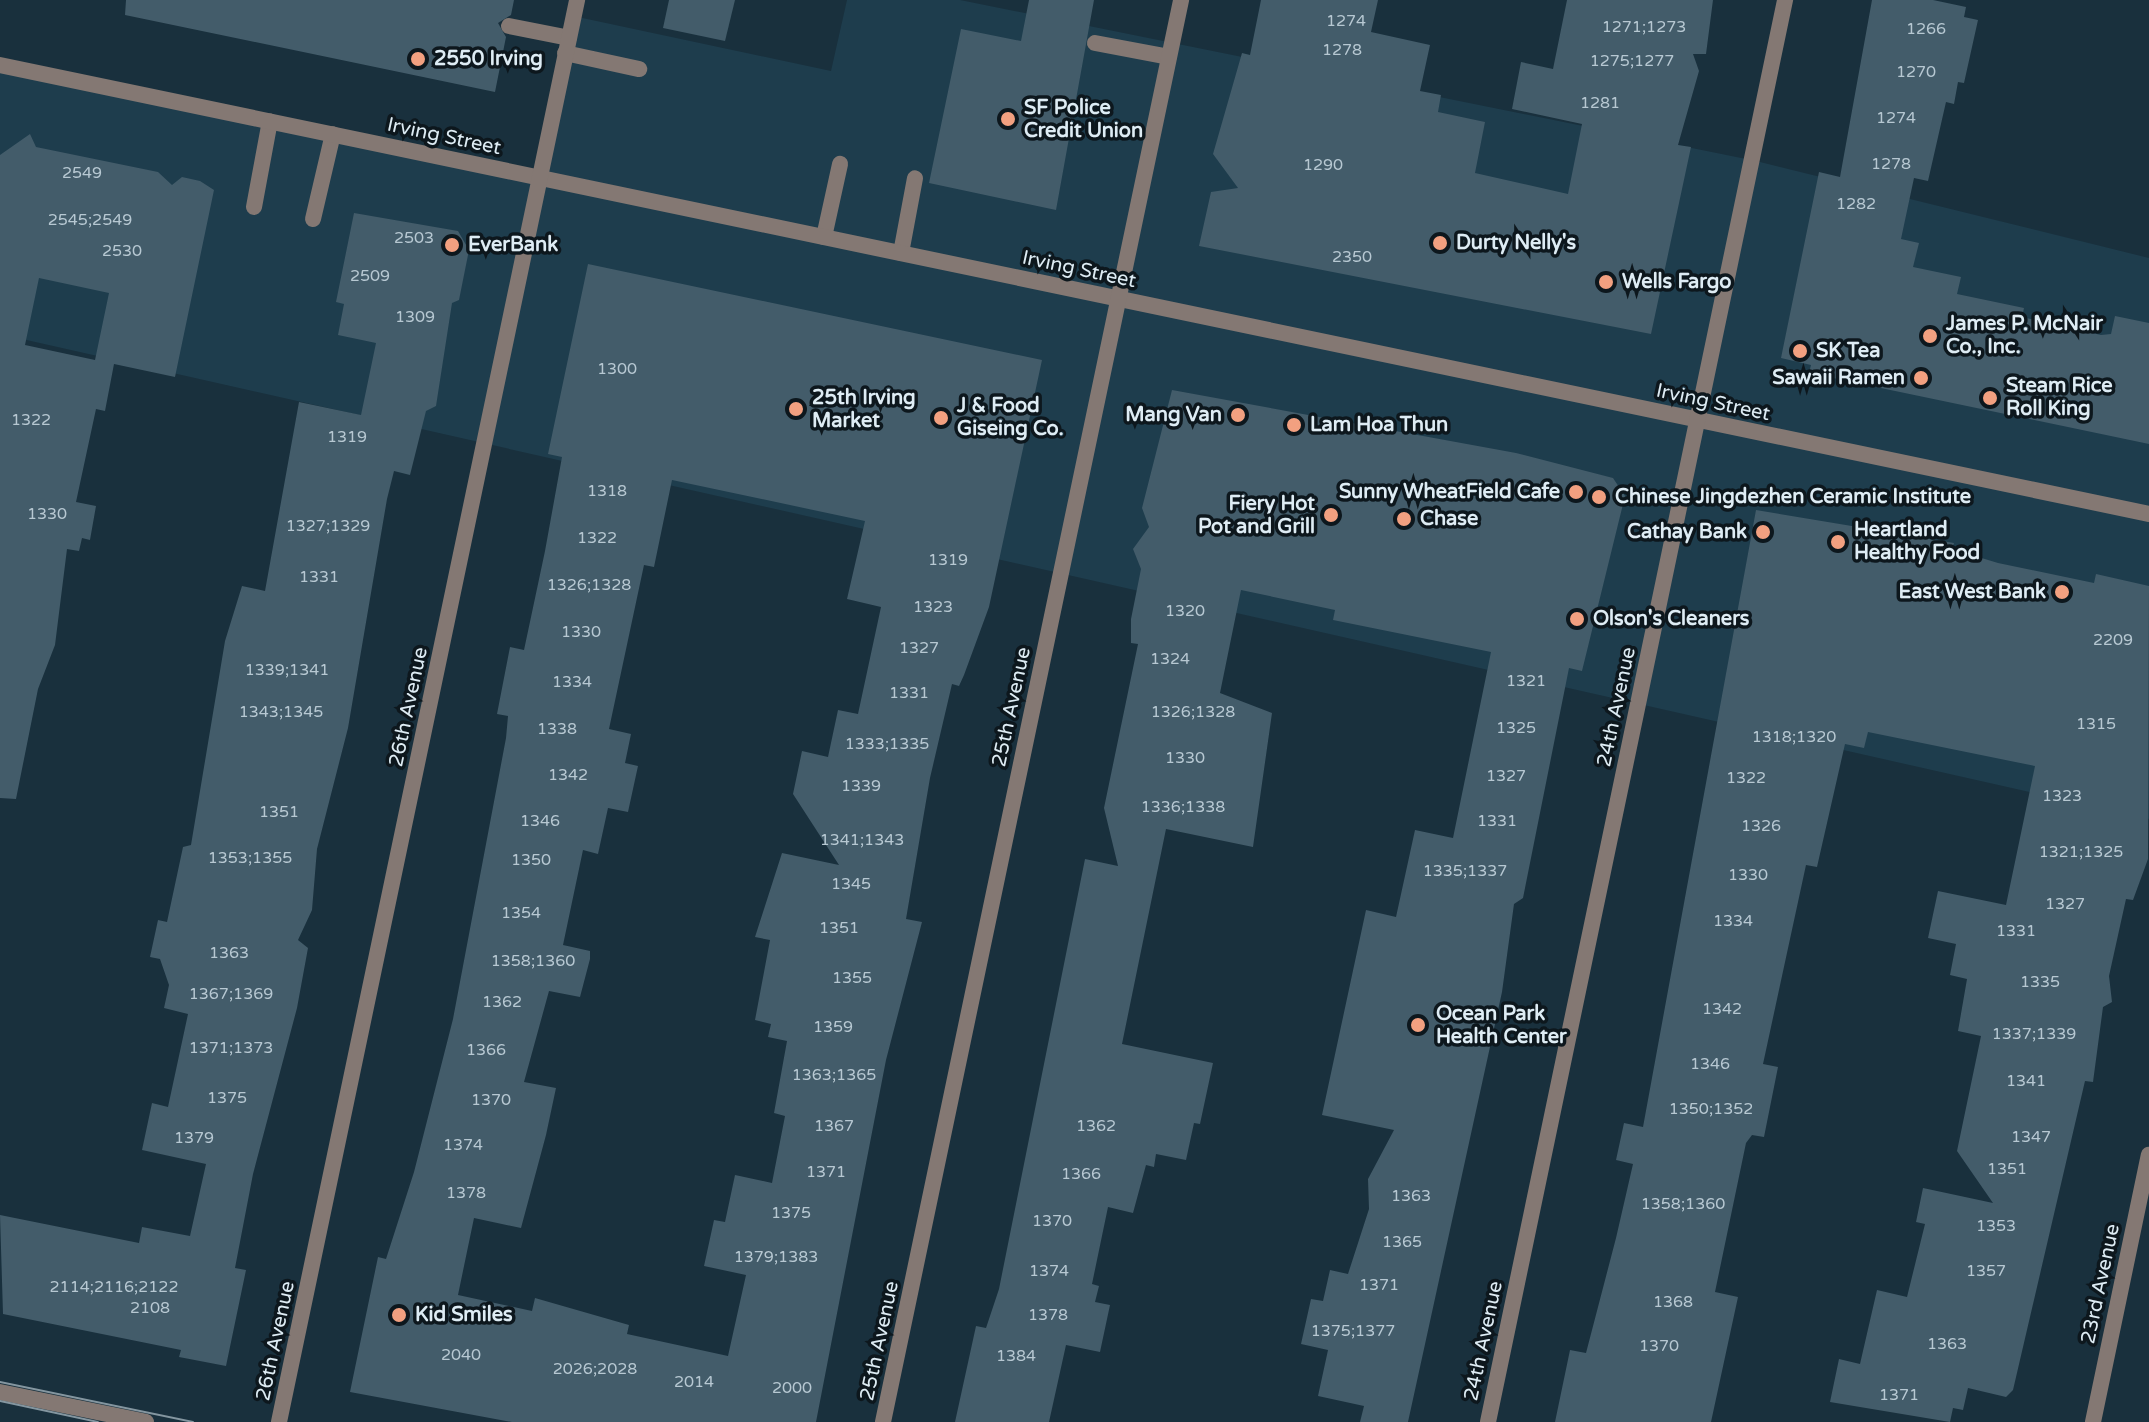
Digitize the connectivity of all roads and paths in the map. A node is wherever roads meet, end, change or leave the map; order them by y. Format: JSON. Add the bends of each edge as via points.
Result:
{"nodes":[{"id":1,"x":577,"y":0,"type":"edge"},
{"id":2,"x":1181,"y":0,"type":"edge"},
{"id":3,"x":1785,"y":0,"type":"edge"},
{"id":4,"x":509,"y":26,"type":"dead end"},
{"id":5,"x":1095,"y":43,"type":"dead end"},
{"id":6,"x":567,"y":45,"type":"junction"},
{"id":7,"x":1169,"y":57,"type":"junction"},
{"id":8,"x":0,"y":65,"type":"edge"},
{"id":9,"x":639,"y":69,"type":"dead end"},
{"id":10,"x":270,"y":121,"type":"junction"},
{"id":11,"x":333,"y":134,"type":"junction"},
{"id":12,"x":840,"y":164,"type":"dead end"},
{"id":13,"x":540,"y":177,"type":"junction"},
{"id":14,"x":915,"y":178,"type":"dead end"},
{"id":15,"x":254,"y":207,"type":"dead end"},
{"id":16,"x":313,"y":219,"type":"dead end"},
{"id":17,"x":824,"y":237,"type":"junction"},
{"id":18,"x":901,"y":253,"type":"junction"},
{"id":19,"x":1118,"y":299,"type":"junction"},
{"id":20,"x":1697,"y":420,"type":"junction"},
{"id":21,"x":2149,"y":514,"type":"edge"},
{"id":22,"x":2149,"y":1155,"type":"edge"},
{"id":23,"x":0,"y":1392,"type":"edge"},
{"id":24,"x":146,"y":1422,"type":"edge"},
{"id":25,"x":279,"y":1422,"type":"edge"},
{"id":26,"x":883,"y":1422,"type":"edge"},
{"id":27,"x":1488,"y":1422,"type":"edge"},
{"id":28,"x":2093,"y":1422,"type":"edge"}],
"edges":[{"from":1,"to":6,"type":"street","name":"26th Avenue"},
{"from":2,"to":7,"type":"street","name":"25th Avenue"},
{"from":3,"to":20,"type":"street","name":"24th Avenue"},
{"from":4,"to":6,"type":"street"},
{"from":5,"to":7,"type":"street"},
{"from":6,"to":9,"type":"street"},
{"from":6,"to":13,"type":"street","name":"26th Avenue"},
{"from":7,"to":19,"type":"street","name":"25th Avenue"},
{"from":8,"to":10,"type":"street","name":"Irving Street"},
{"from":10,"to":11,"type":"street","name":"Irving Street"},
{"from":10,"to":15,"type":"street"},
{"from":11,"to":13,"type":"street","name":"Irving Street"},
{"from":11,"to":16,"type":"street"},
{"from":12,"to":17,"type":"street"},
{"from":13,"to":17,"type":"street","name":"Irving Street"},
{"from":13,"to":25,"type":"street","name":"26th Avenue"},
{"from":14,"to":18,"type":"street"},
{"from":17,"to":18,"type":"street","name":"Irving Street"},
{"from":18,"to":19,"type":"street","name":"Irving Street"},
{"from":19,"to":20,"type":"street","name":"Irving Street"},
{"from":19,"to":26,"type":"street","name":"25th Avenue"},
{"from":20,"to":21,"type":"street","name":"Irving Street"},
{"from":20,"to":27,"type":"street","name":"24th Avenue"},
{"from":22,"to":28,"type":"street","name":"23rd Avenue"},
{"from":23,"to":24,"type":"street"}]}
